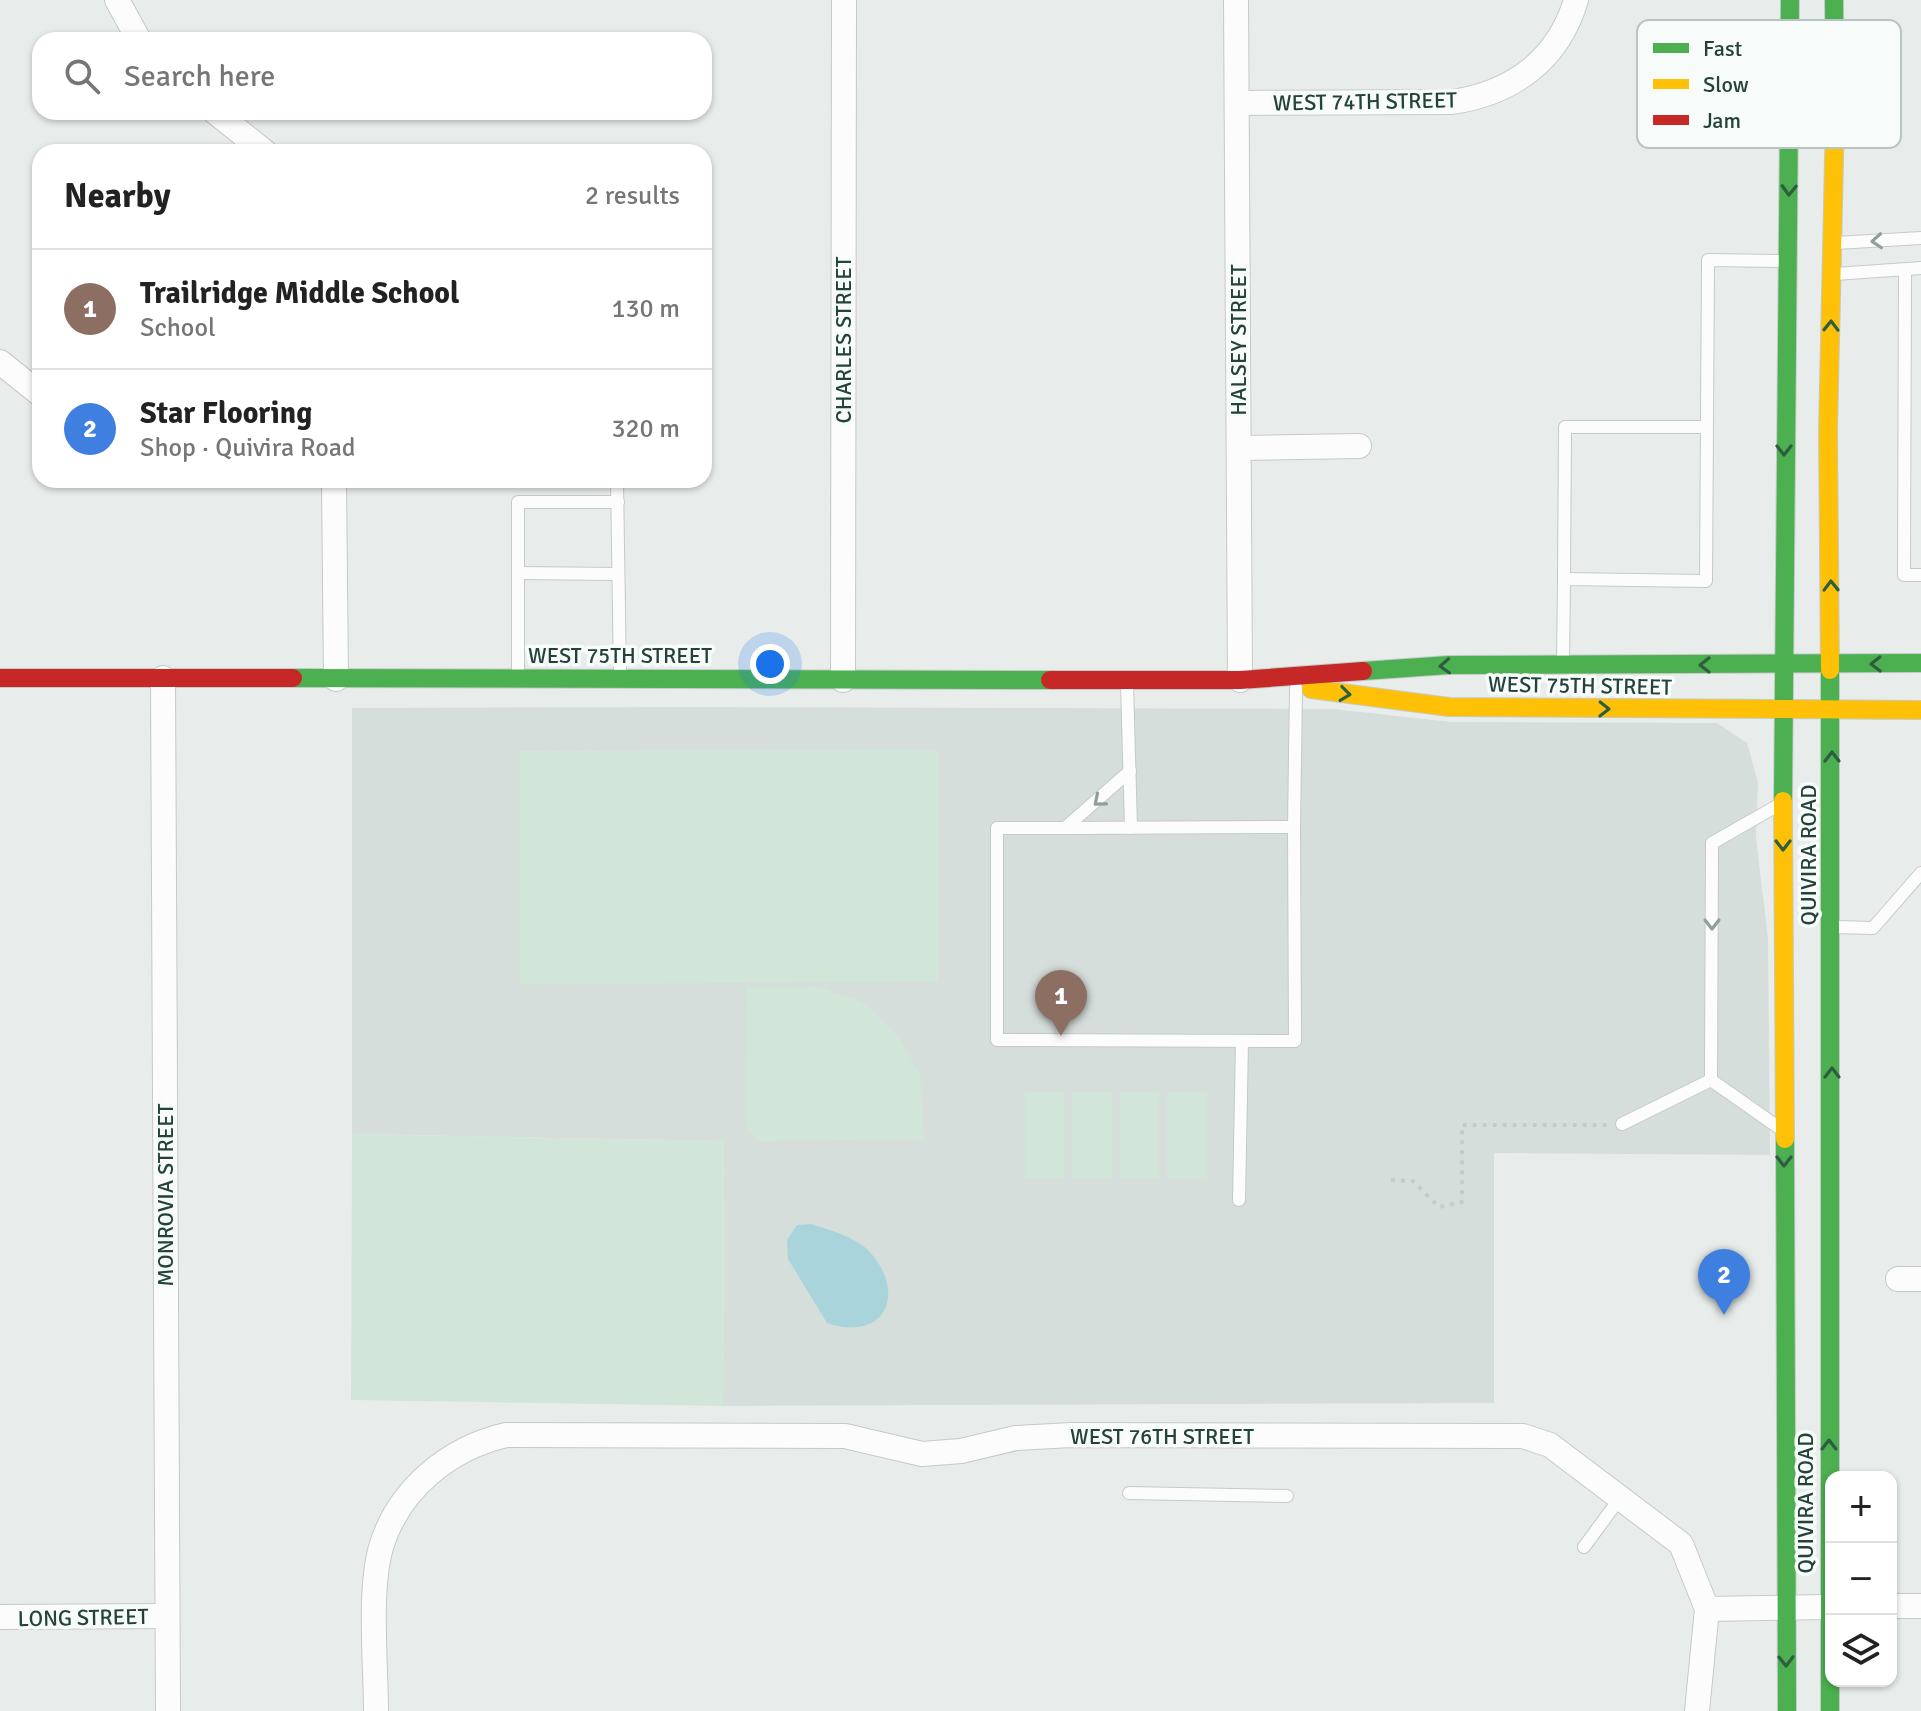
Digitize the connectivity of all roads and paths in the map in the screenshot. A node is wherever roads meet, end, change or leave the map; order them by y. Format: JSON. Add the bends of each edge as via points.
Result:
{"nodes":[{"id":1,"x":117,"y":0,"type":"edge"},
{"id":2,"x":844,"y":0,"type":"edge"},
{"id":3,"x":1236,"y":0,"type":"edge"},
{"id":4,"x":1576,"y":0,"type":"edge"},
{"id":5,"x":1790,"y":0,"type":"edge"},
{"id":6,"x":1834,"y":0,"type":"edge"},
{"id":7,"x":1792,"y":20,"type":"edge"},
{"id":8,"x":1834,"y":20,"type":"edge"},
{"id":9,"x":135,"y":32,"type":"edge"},
{"id":10,"x":1237,"y":103,"type":"junction"},
{"id":11,"x":225,"y":120,"type":"edge"},
{"id":12,"x":255,"y":144,"type":"edge"},
{"id":13,"x":1803,"y":148,"type":"edge"},
{"id":14,"x":1833,"y":148,"type":"edge"},
{"id":15,"x":1921,"y":238,"type":"edge"},
{"id":16,"x":1833,"y":243,"type":"junction"},
{"id":17,"x":1814,"y":264,"type":"junction"},
{"id":18,"x":1921,"y":268,"type":"edge"},
{"id":19,"x":1905,"y":270,"type":"junction"},
{"id":20,"x":0,"y":362,"type":"edge"},
{"id":21,"x":1905,"y":373,"type":"junction"},
{"id":22,"x":1921,"y":373,"type":"edge"},
{"id":23,"x":32,"y":388,"type":"edge"},
{"id":24,"x":1707,"y":427,"type":"junction"},
{"id":25,"x":1359,"y":446,"type":"dead end"},
{"id":26,"x":1239,"y":448,"type":"junction"},
{"id":27,"x":334,"y":488,"type":"edge"},
{"id":28,"x":617,"y":488,"type":"edge"},
{"id":29,"x":618,"y":502,"type":"junction"},
{"id":30,"x":518,"y":573,"type":"junction"},
{"id":31,"x":618,"y":574,"type":"junction"},
{"id":32,"x":1921,"y":575,"type":"edge"},
{"id":33,"x":1564,"y":579,"type":"junction"},
{"id":34,"x":1921,"y":663,"type":"edge"},
{"id":35,"x":1783,"y":664,"type":"junction"},
{"id":36,"x":1832,"y":664,"type":"junction"},
{"id":37,"x":1563,"y":665,"type":"junction"},
{"id":38,"x":0,"y":678,"type":"edge"},
{"id":39,"x":163,"y":678,"type":"junction"},
{"id":40,"x":336,"y":679,"type":"junction"},
{"id":41,"x":518,"y":679,"type":"junction"},
{"id":42,"x":620,"y":679,"type":"junction"},
{"id":43,"x":843,"y":680,"type":"junction"},
{"id":44,"x":1240,"y":680,"type":"junction"},
{"id":45,"x":1127,"y":681,"type":"junction"},
{"id":46,"x":1296,"y":688,"type":"junction"},
{"id":47,"x":1921,"y":710,"type":"edge"},
{"id":48,"x":1783,"y":711,"type":"junction"},
{"id":49,"x":1832,"y":711,"type":"junction"},
{"id":50,"x":1130,"y":771,"type":"junction"},
{"id":51,"x":1783,"y":803,"type":"junction"},
{"id":52,"x":1294,"y":827,"type":"junction"},
{"id":53,"x":1065,"y":828,"type":"junction"},
{"id":54,"x":1131,"y":828,"type":"junction"},
{"id":55,"x":1921,"y":873,"type":"edge"},
{"id":56,"x":1832,"y":927,"type":"junction"},
{"id":57,"x":1242,"y":1041,"type":"junction"},
{"id":58,"x":1711,"y":1080,"type":"junction"},
{"id":59,"x":1622,"y":1124,"type":"joint"},
{"id":60,"x":1784,"y":1132,"type":"junction"},
{"id":61,"x":1391,"y":1180,"type":"dead end"},
{"id":62,"x":1239,"y":1200,"type":"dead end"},
{"id":63,"x":1129,"y":1493,"type":"dead end"},
{"id":64,"x":1287,"y":1496,"type":"dead end"},
{"id":65,"x":1620,"y":1498,"type":"junction"},
{"id":66,"x":1830,"y":1543,"type":"edge"},
{"id":67,"x":1584,"y":1547,"type":"dead end"},
{"id":68,"x":1897,"y":1606,"type":"edge"},
{"id":69,"x":1921,"y":1606,"type":"edge"},
{"id":70,"x":1825,"y":1607,"type":"edge"},
{"id":71,"x":1707,"y":1609,"type":"junction"},
{"id":72,"x":1786,"y":1610,"type":"junction"},
{"id":73,"x":1830,"y":1615,"type":"edge"},
{"id":74,"x":167,"y":1616,"type":"junction"},
{"id":75,"x":0,"y":1617,"type":"edge"},
{"id":76,"x":168,"y":1711,"type":"edge"},
{"id":77,"x":376,"y":1711,"type":"edge"},
{"id":78,"x":1697,"y":1711,"type":"edge"},
{"id":79,"x":1787,"y":1711,"type":"edge"},
{"id":80,"x":1830,"y":1711,"type":"edge"}],
"edges":[{"from":1,"to":9,"type":"street"},
{"from":2,"to":43,"type":"street","name":"CHARLES STREET"},
{"from":3,"to":10,"type":"street","name":"HALSEY STREET"},
{"from":4,"to":10,"type":"street","name":"WEST 74TH STREET","via":[[1554,49],[1506,87],[1479,98]]},
{"from":5,"to":7,"type":"main road","name":"QUIVIRA ROAD","one_way":true},
{"from":6,"to":8,"type":"main road","name":"QUIVIRA ROAD"},
{"from":10,"to":26,"type":"street","name":"HALSEY STREET"},
{"from":11,"to":12,"type":"street"},
{"from":13,"to":17,"type":"main road","name":"QUIVIRA ROAD","one_way":true},
{"from":14,"to":16,"type":"main road","name":"QUIVIRA ROAD"},
{"from":15,"to":16,"type":"lane","one_way":true},
{"from":16,"to":17,"type":"main road","name":"QUIVIRA ROAD"},
{"from":17,"to":19,"type":"lane"},
{"from":17,"to":24,"type":"lane","via":[[1708,260]]},
{"from":17,"to":35,"type":"main road","name":"QUIVIRA ROAD","one_way":true},
{"from":36,"to":17,"type":"main road","name":"QUIVIRA ROAD","one_way":true,"via":[[1828,431]]},
{"from":18,"to":19,"type":"lane"},
{"from":19,"to":21,"type":"lane"},
{"from":20,"to":23,"type":"street"},
{"from":21,"to":22,"type":"lane"},
{"from":21,"to":32,"type":"lane","via":[[1904,575]]},
{"from":24,"to":33,"type":"lane","via":[[1565,427]]},
{"from":24,"to":33,"type":"lane","via":[[1706,581]]},
{"from":25,"to":26,"type":"street"},
{"from":26,"to":44,"type":"street","name":"HALSEY STREET"},
{"from":27,"to":40,"type":"street"},
{"from":28,"to":29,"type":"lane"},
{"from":29,"to":30,"type":"lane","via":[[518,502]]},
{"from":29,"to":31,"type":"lane"},
{"from":30,"to":31,"type":"lane"},
{"from":30,"to":41,"type":"lane"},
{"from":31,"to":42,"type":"lane"},
{"from":33,"to":37,"type":"lane"},
{"from":34,"to":36,"type":"main road","name":"WEST 75TH STREET","one_way":true},
{"from":35,"to":36,"type":"main road","name":"WEST 75TH STREET"},
{"from":35,"to":37,"type":"main road","name":"WEST 75TH STREET","one_way":true},
{"from":35,"to":48,"type":"main road","name":"QUIVIRA ROAD"},
{"from":36,"to":49,"type":"main road","name":"QUIVIRA ROAD"},
{"from":37,"to":44,"type":"main road","name":"WEST 75TH STREET","one_way":true,"via":[[1449,665]]},
{"from":38,"to":39,"type":"main road","name":"WEST 75TH STREET"},
{"from":39,"to":40,"type":"main road","name":"WEST 75TH STREET"},
{"from":39,"to":74,"type":"street","name":"MONROVIA STREET"},
{"from":40,"to":41,"type":"main road","name":"WEST 75TH STREET"},
{"from":41,"to":42,"type":"main road","name":"WEST 75TH STREET"},
{"from":42,"to":43,"type":"main road","name":"WEST 75TH STREET"},
{"from":43,"to":45,"type":"main road","name":"WEST 75TH STREET"},
{"from":44,"to":45,"type":"main road","name":"WEST 75TH STREET"},
{"from":44,"to":46,"type":"main road","name":"WEST 75TH STREET"},
{"from":45,"to":50,"type":"lane"},
{"from":46,"to":48,"type":"main road","name":"WEST 75TH STREET","one_way":true,"via":[[1449,707]]},
{"from":46,"to":52,"type":"lane"},
{"from":47,"to":49,"type":"main road","name":"WEST 75TH STREET"},
{"from":48,"to":49,"type":"main road","name":"WEST 75TH STREET"},
{"from":48,"to":51,"type":"main road","name":"QUIVIRA ROAD"},
{"from":56,"to":49,"type":"main road","name":"QUIVIRA ROAD","one_way":true},
{"from":50,"to":53,"type":"lane","one_way":true},
{"from":50,"to":54,"type":"lane"},
{"from":51,"to":58,"type":"lane","one_way":true,"via":[[1712,843]]},
{"from":51,"to":60,"type":"main road","name":"QUIVIRA ROAD","one_way":true},
{"from":52,"to":54,"type":"lane"},
{"from":52,"to":57,"type":"lane","via":[[1295,1041]]},
{"from":53,"to":54,"type":"lane"},
{"from":53,"to":57,"type":"lane","via":[[997,828],[997,1040]]},
{"from":55,"to":56,"type":"lane","via":[[1873,928]]},
{"from":66,"to":56,"type":"main road","name":"QUIVIRA ROAD","one_way":true},
{"from":57,"to":62,"type":"lane"},
{"from":58,"to":59,"type":"lane"},
{"from":58,"to":60,"type":"lane"},
{"from":59,"to":61,"type":"path","via":[[1462,1125],[1462,1202],[1439,1207],[1413,1181]]},
{"from":60,"to":72,"type":"main road","name":"QUIVIRA ROAD","one_way":true},
{"from":63,"to":64,"type":"lane"},
{"from":65,"to":67,"type":"lane"},
{"from":65,"to":71,"type":"street","name":"WEST 76TH STREET","via":[[1681,1544]]},
{"from":65,"to":77,"type":"street","name":"WEST 76TH STREET","via":[[1550,1445],[1523,1436],[1071,1435],[922,1454],[845,1436],[506,1435],[484,1440],[428,1474],[393,1518],[381,1547]]},
{"from":68,"to":69,"type":"street"},
{"from":70,"to":72,"type":"street"},
{"from":71,"to":72,"type":"street"},
{"from":71,"to":78,"type":"street"},
{"from":72,"to":79,"type":"main road","name":"QUIVIRA ROAD","one_way":true},
{"from":73,"to":80,"type":"main road","name":"QUIVIRA ROAD"},
{"from":74,"to":75,"type":"street","name":"LONG STREET"},
{"from":74,"to":76,"type":"street","name":"MONROVIA STREET"}]}
